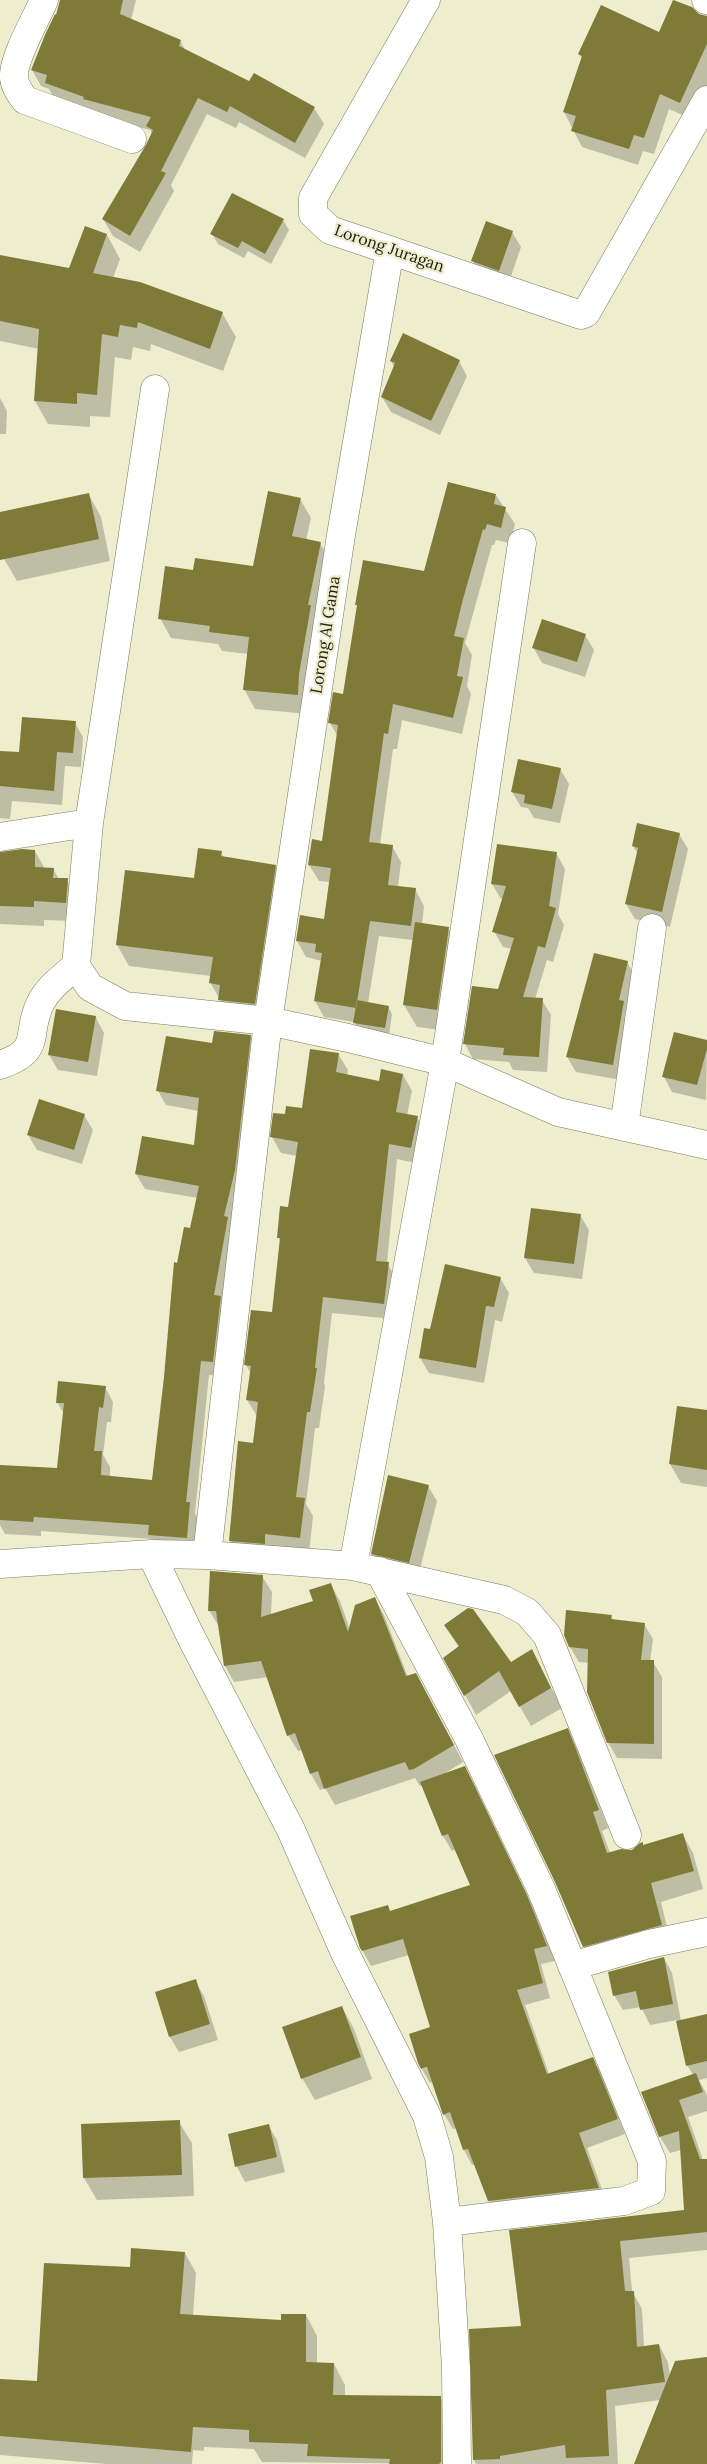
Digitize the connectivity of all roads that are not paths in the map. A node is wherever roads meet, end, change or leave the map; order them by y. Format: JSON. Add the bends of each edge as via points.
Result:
{"nodes":[{"id":1,"x":44,"y":0,"type":"edge"},
{"id":2,"x":426,"y":0,"type":"edge"},
{"id":3,"x":707,"y":100,"type":"edge"},
{"id":4,"x":132,"y":139,"type":"dead end"},
{"id":5,"x":390,"y":250,"type":"junction"},
{"id":6,"x":155,"y":389,"type":"dead end"},
{"id":7,"x":522,"y":543,"type":"dead end"},
{"id":8,"x":89,"y":823,"type":"junction"},
{"id":9,"x":0,"y":837,"type":"edge"},
{"id":10,"x":652,"y":928,"type":"dead end"},
{"id":11,"x":76,"y":966,"type":"junction"},
{"id":12,"x":268,"y":1021,"type":"junction"},
{"id":13,"x":445,"y":1062,"type":"junction"},
{"id":14,"x":0,"y":1065,"type":"edge"},
{"id":15,"x":624,"y":1127,"type":"junction"},
{"id":16,"x":707,"y":1145,"type":"edge"},
{"id":17,"x":151,"y":1554,"type":"junction"},
{"id":18,"x":207,"y":1555,"type":"junction"},
{"id":19,"x":0,"y":1564,"type":"edge"},
{"id":20,"x":353,"y":1566,"type":"junction"},
{"id":21,"x":379,"y":1571,"type":"junction"},
{"id":22,"x":627,"y":1835,"type":"dead end"},
{"id":23,"x":707,"y":1932,"type":"edge"},
{"id":24,"x":572,"y":1966,"type":"junction"},
{"id":25,"x":447,"y":2222,"type":"junction"},
{"id":26,"x":457,"y":2464,"type":"edge"}],
"edges":[{"from":1,"to":4,"type":"street","via":[[23,45],[13,77],[17,88],[25,100]]},
{"from":2,"to":5,"type":"street","name":"Lorong Juragan","via":[[314,198],[313,214],[330,230]]},
{"from":3,"to":5,"type":"street","name":"Lorong Juragan","via":[[586,313],[577,314]]},
{"from":5,"to":12,"type":"street","name":"Lorong Al Gama","via":[[341,535]]},
{"from":6,"to":8,"type":"street"},
{"from":7,"to":13,"type":"street"},
{"from":8,"to":9,"type":"street"},
{"from":8,"to":11,"type":"street"},
{"from":10,"to":15,"type":"street"},
{"from":11,"to":12,"type":"street","via":[[90,986],[125,1006]]},
{"from":11,"to":14,"type":"street","via":[[47,992],[36,1015],[30,1048],[16,1060]]},
{"from":12,"to":13,"type":"street"},
{"from":12,"to":18,"type":"street","name":"Lorong Al Gama"},
{"from":13,"to":15,"type":"street","via":[[558,1112]]},
{"from":13,"to":20,"type":"street"},
{"from":15,"to":16,"type":"street"},
{"from":17,"to":18,"type":"street"},
{"from":17,"to":19,"type":"street"},
{"from":17,"to":25,"type":"street","via":[[291,1830],[344,1951],[427,2116],[439,2157]]},
{"from":18,"to":20,"type":"street"},
{"from":20,"to":21,"type":"street"},
{"from":21,"to":22,"type":"street","via":[[504,1600],[527,1612],[548,1635]]},
{"from":21,"to":24,"type":"street","via":[[469,1739],[541,1889]]},
{"from":23,"to":24,"type":"street","via":[[649,1944]]},
{"from":24,"to":25,"type":"street","via":[[652,2161],[651,2191],[607,2204]]},
{"from":25,"to":26,"type":"street","via":[[456,2368]]}]}
